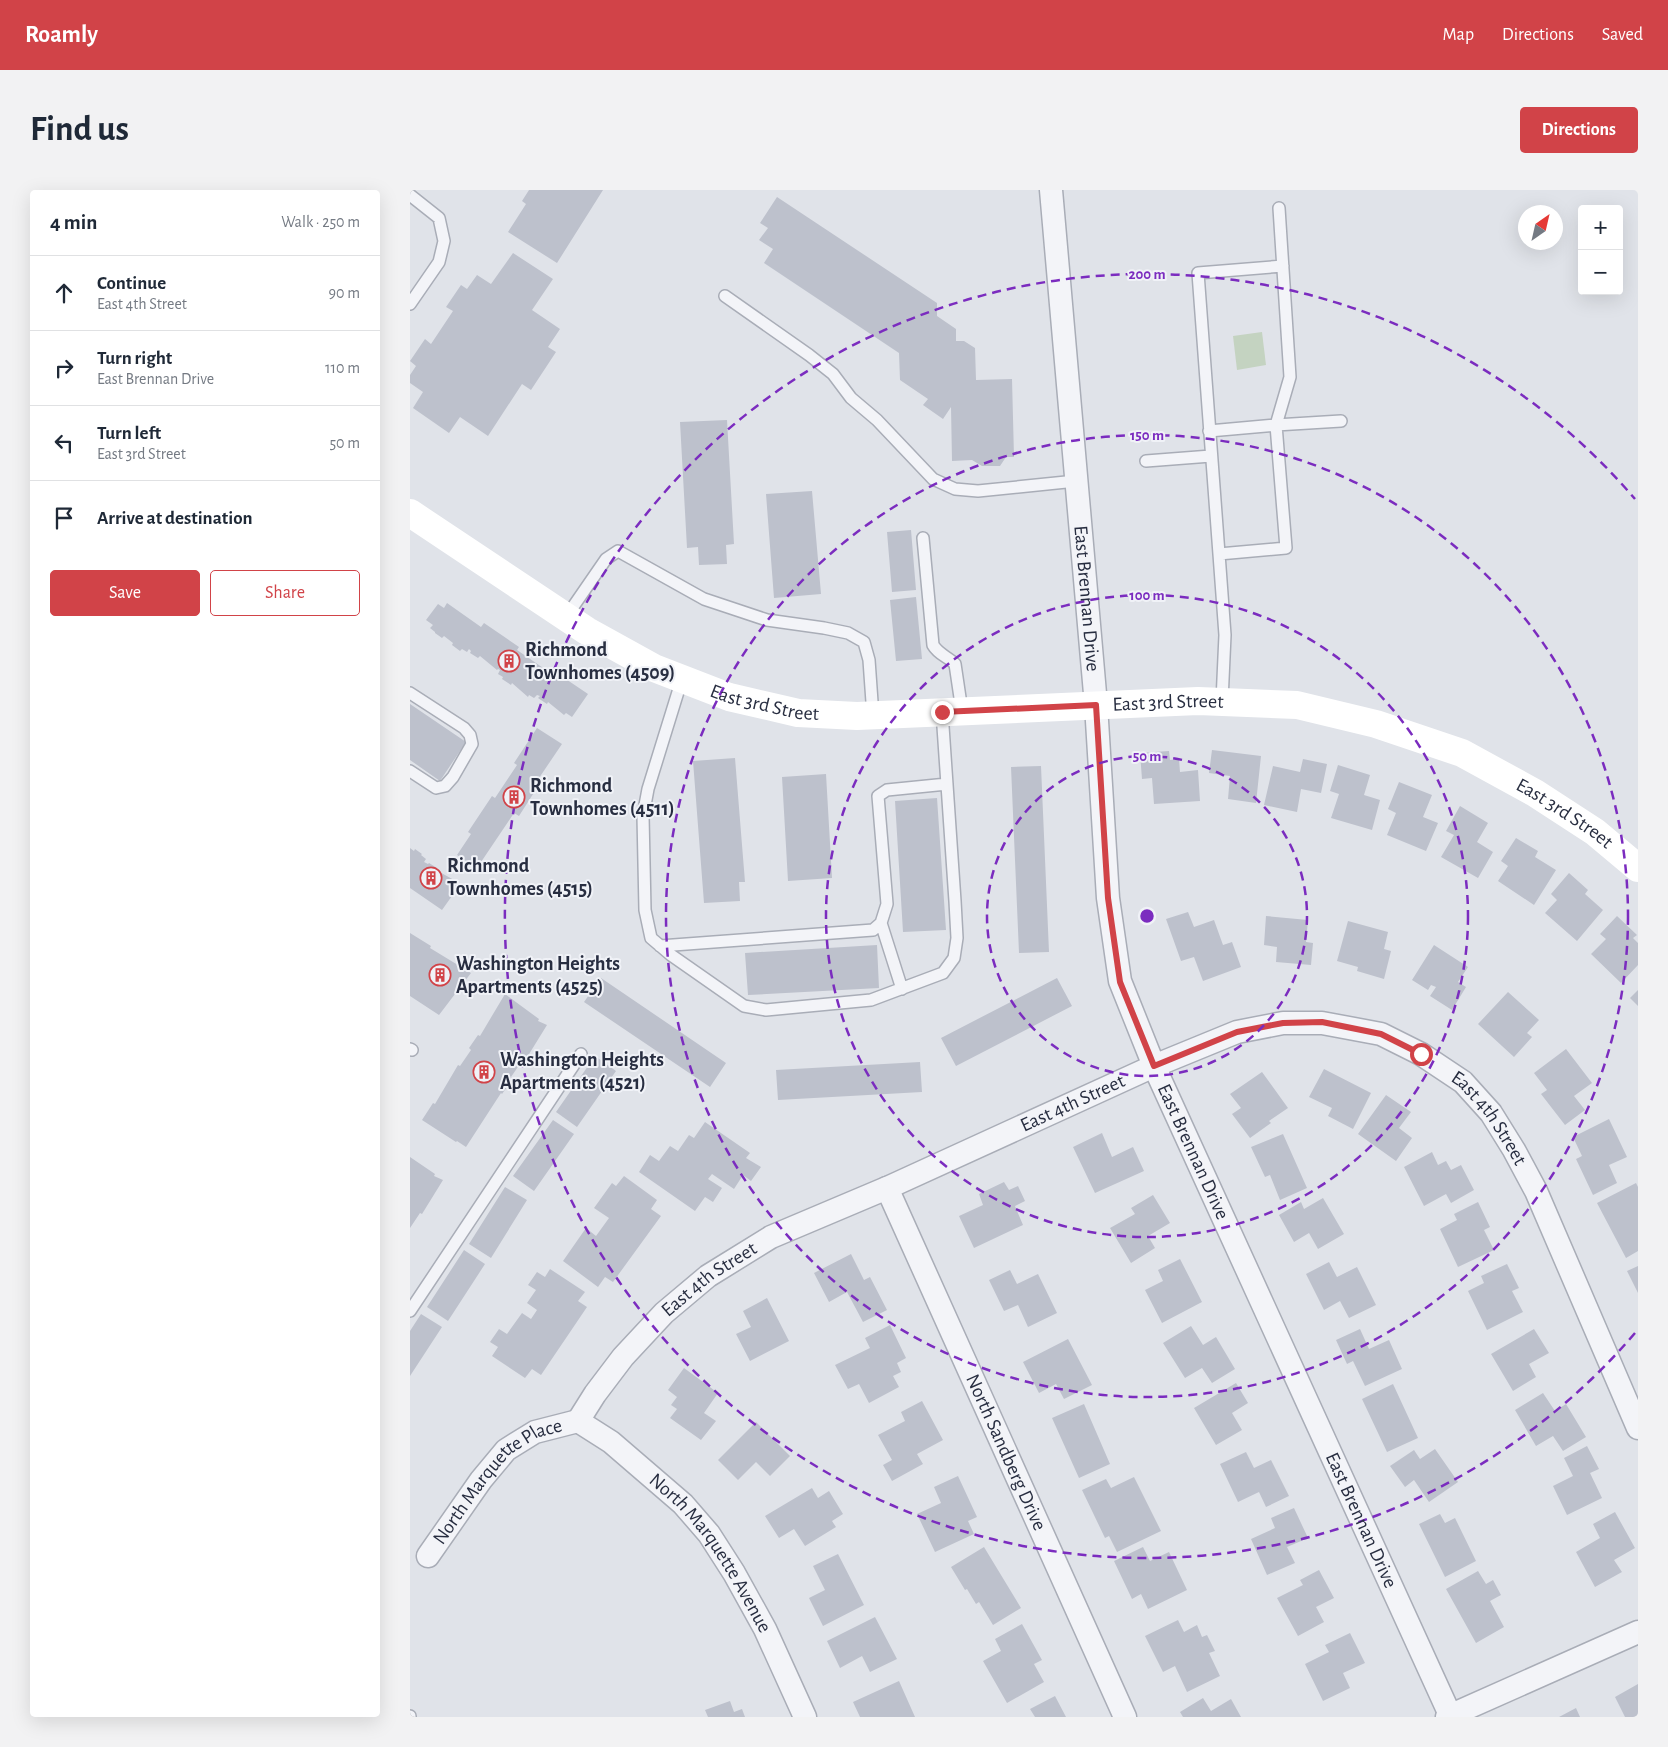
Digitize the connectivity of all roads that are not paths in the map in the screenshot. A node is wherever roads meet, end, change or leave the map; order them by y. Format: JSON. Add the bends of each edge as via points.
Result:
{"nodes":[{"id":1,"x":1051,"y":190,"type":"edge"},
{"id":2,"x":410,"y":195,"type":"edge"},
{"id":3,"x":1279,"y":208,"type":"dead end"},
{"id":4,"x":1283,"y":266,"type":"junction"},
{"id":5,"x":725,"y":296,"type":"dead end"},
{"id":6,"x":410,"y":304,"type":"edge"},
{"id":7,"x":1341,"y":421,"type":"dead end"},
{"id":8,"x":1276,"y":425,"type":"junction"},
{"id":9,"x":1210,"y":431,"type":"junction"},
{"id":10,"x":1211,"y":456,"type":"junction"},
{"id":11,"x":1146,"y":461,"type":"dead end"},
{"id":12,"x":1076,"y":481,"type":"junction"},
{"id":13,"x":410,"y":513,"type":"edge"},
{"id":14,"x":922,"y":538,"type":"dead end"},
{"id":15,"x":1219,"y":554,"type":"junction"},
{"id":16,"x":566,"y":617,"type":"junction"},
{"id":17,"x":682,"y":679,"type":"junction"},
{"id":18,"x":410,"y":693,"type":"edge"},
{"id":19,"x":1222,"y":701,"type":"junction"},
{"id":20,"x":1096,"y":705,"type":"junction"},
{"id":21,"x":952,"y":712,"type":"junction"},
{"id":22,"x":873,"y":716,"type":"junction"},
{"id":23,"x":410,"y":771,"type":"edge"},
{"id":24,"x":947,"y":784,"type":"junction"},
{"id":25,"x":1638,"y":868,"type":"edge"},
{"id":26,"x":881,"y":923,"type":"junction"},
{"id":27,"x":660,"y":946,"type":"junction"},
{"id":28,"x":902,"y":989,"type":"junction"},
{"id":29,"x":581,"y":1054,"type":"dead end"},
{"id":30,"x":1154,"y":1066,"type":"junction"},
{"id":31,"x":887,"y":1188,"type":"junction"},
{"id":32,"x":410,"y":1311,"type":"edge"},
{"id":33,"x":578,"y":1421,"type":"junction"},
{"id":34,"x":1638,"y":1428,"type":"edge"},
{"id":35,"x":428,"y":1556,"type":"dead end"},
{"id":36,"x":1638,"y":1632,"type":"edge"},
{"id":37,"x":805,"y":1717,"type":"edge"},
{"id":38,"x":1125,"y":1717,"type":"edge"},
{"id":39,"x":1449,"y":1717,"type":"edge"}],
"edges":[{"from":1,"to":12,"type":"street","name":"East Brennan Drive"},
{"from":2,"to":6,"type":"lane","via":[[439,218],[444,241],[439,262]]},
{"from":3,"to":4,"type":"lane"},
{"from":4,"to":8,"type":"lane","via":[[1290,377]]},
{"from":4,"to":9,"type":"lane","via":[[1198,273]]},
{"from":5,"to":12,"type":"lane","via":[[833,374],[851,398],[877,420],[933,479],[955,489],[978,491]]},
{"from":7,"to":8,"type":"lane"},
{"from":8,"to":9,"type":"lane"},
{"from":8,"to":15,"type":"lane","via":[[1286,548]]},
{"from":9,"to":10,"type":"lane"},
{"from":10,"to":11,"type":"lane"},
{"from":10,"to":15,"type":"lane"},
{"from":12,"to":20,"type":"street","name":"East Brennan Drive"},
{"from":13,"to":16,"type":"street","name":"East 3rd Street"},
{"from":14,"to":21,"type":"lane","via":[[933,645],[936,651],[955,664]]},
{"from":15,"to":19,"type":"lane","via":[[1225,635]]},
{"from":16,"to":17,"type":"street","name":"East 3rd Street","via":[[654,668]]},
{"from":16,"to":22,"type":"lane","via":[[606,559],[618,551],[704,599],[767,620],[848,633],[864,642],[869,660]]},
{"from":17,"to":22,"type":"street","name":"East 3rd Street","via":[[729,698],[798,714]]},
{"from":17,"to":27,"type":"lane","via":[[648,789],[643,816],[645,910],[651,938]]},
{"from":18,"to":23,"type":"lane","via":[[464,728],[472,744],[445,786],[436,788]]},
{"from":19,"to":20,"type":"street","name":"East 3rd Street"},
{"from":19,"to":25,"type":"street","name":"East 3rd Street","via":[[1297,705],[1376,724],[1462,753],[1535,793],[1595,832]]},
{"from":20,"to":21,"type":"street","name":"East 3rd Street"},
{"from":20,"to":30,"type":"street","name":"East Brennan Drive","via":[[1108,898],[1120,982]]},
{"from":21,"to":22,"type":"street","name":"East 3rd Street"},
{"from":21,"to":24,"type":"lane"},
{"from":24,"to":26,"type":"lane","via":[[886,790],[878,796],[887,904]]},
{"from":24,"to":28,"type":"lane","via":[[957,938],[954,958],[942,973]]},
{"from":26,"to":27,"type":"lane","via":[[873,930]]},
{"from":26,"to":28,"type":"lane"},
{"from":27,"to":28,"type":"lane","via":[[744,1006],[766,1010],[871,1000]]},
{"from":29,"to":32,"type":"lane"},
{"from":30,"to":31,"type":"street","name":"East 4th Street"},
{"from":30,"to":34,"type":"street","name":"East 4th Street","via":[[1237,1032],[1283,1023],[1322,1022],[1381,1034],[1421,1054],[1463,1082],[1491,1113],[1536,1191]]},
{"from":30,"to":39,"type":"street","name":"East Brennan Drive"},
{"from":31,"to":33,"type":"street","name":"East 4th Street","via":[[771,1237],[708,1276],[664,1313],[623,1357]]},
{"from":31,"to":38,"type":"street","name":"North Sandberg Drive"},
{"from":33,"to":35,"type":"street","name":"North Marquette Place","via":[[535,1432],[506,1450]]},
{"from":33,"to":37,"type":"street","name":"North Marquette Avenue","via":[[612,1442],[683,1504],[709,1534],[765,1629]]},
{"from":36,"to":39,"type":"street"}]}
